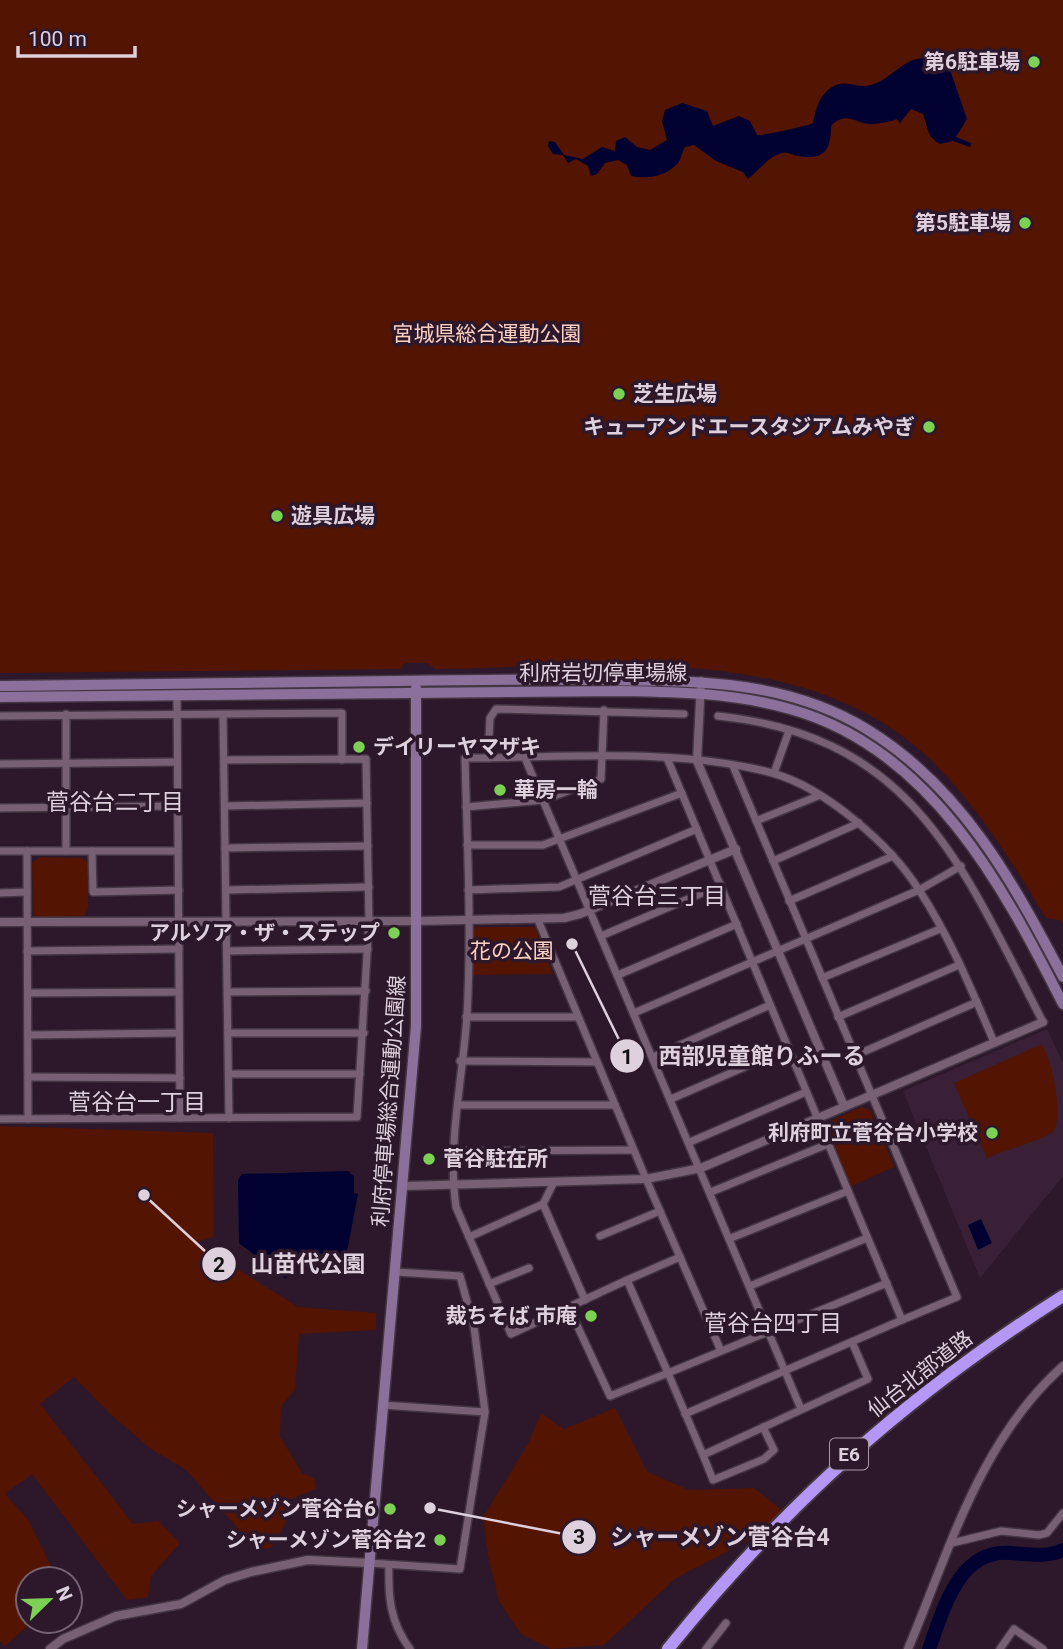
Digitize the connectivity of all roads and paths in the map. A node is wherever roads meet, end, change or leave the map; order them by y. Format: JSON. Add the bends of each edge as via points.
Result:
{"nodes":[{"id":1,"x":416,"y":681,"type":"junction"},
{"id":2,"x":701,"y":681,"type":"junction"},
{"id":3,"x":0,"y":686,"type":"edge"},
{"id":4,"x":416,"y":692,"type":"junction"},
{"id":5,"x":701,"y":693,"type":"junction"},
{"id":6,"x":177,"y":695,"type":"junction"},
{"id":7,"x":0,"y":697,"type":"edge"},
{"id":8,"x":604,"y":710,"type":"junction"},
{"id":9,"x":684,"y":713,"type":"dead end"},
{"id":10,"x":66,"y":715,"type":"junction"},
{"id":11,"x":223,"y":715,"type":"junction"},
{"id":12,"x":0,"y":716,"type":"edge"},
{"id":13,"x":177,"y":716,"type":"junction"},
{"id":14,"x":718,"y":716,"type":"dead end"},
{"id":15,"x":789,"y":731,"type":"junction"},
{"id":16,"x":488,"y":758,"type":"junction"},
{"id":17,"x":525,"y":758,"type":"junction"},
{"id":18,"x":604,"y":758,"type":"junction"},
{"id":19,"x":667,"y":758,"type":"junction"},
{"id":20,"x":224,"y":760,"type":"junction"},
{"id":21,"x":342,"y":760,"type":"junction"},
{"id":22,"x":697,"y":761,"type":"junction"},
{"id":23,"x":177,"y":762,"type":"junction"},
{"id":24,"x":0,"y":764,"type":"edge"},
{"id":25,"x":66,"y":764,"type":"junction"},
{"id":26,"x":733,"y":766,"type":"junction"},
{"id":27,"x":774,"y":773,"type":"junction"},
{"id":28,"x":682,"y":793,"type":"junction"},
{"id":29,"x":818,"y":796,"type":"junction"},
{"id":30,"x":543,"y":800,"type":"junction"},
{"id":31,"x":367,"y":803,"type":"junction"},
{"id":32,"x":178,"y":806,"type":"junction"},
{"id":33,"x":225,"y":806,"type":"junction"},
{"id":34,"x":0,"y":807,"type":"edge"},
{"id":35,"x":66,"y":807,"type":"junction"},
{"id":36,"x":466,"y":807,"type":"junction"},
{"id":37,"x":756,"y":821,"type":"junction"},
{"id":38,"x":859,"y":823,"type":"junction"},
{"id":39,"x":697,"y":829,"type":"junction"},
{"id":40,"x":560,"y":840,"type":"junction"},
{"id":41,"x":467,"y":845,"type":"junction"},
{"id":42,"x":368,"y":846,"type":"junction"},
{"id":43,"x":225,"y":848,"type":"junction"},
{"id":44,"x":736,"y":849,"type":"junction"},
{"id":45,"x":178,"y":850,"type":"junction"},
{"id":46,"x":0,"y":851,"type":"edge"},
{"id":47,"x":27,"y":851,"type":"junction"},
{"id":48,"x":66,"y":851,"type":"junction"},
{"id":49,"x":92,"y":851,"type":"junction"},
{"id":50,"x":893,"y":856,"type":"junction"},
{"id":51,"x":711,"y":859,"type":"junction"},
{"id":52,"x":773,"y":861,"type":"junction"},
{"id":53,"x":961,"y":866,"type":"junction"},
{"id":54,"x":577,"y":881,"type":"junction"},
{"id":55,"x":721,"y":885,"type":"junction"},
{"id":56,"x":369,"y":887,"type":"junction"},
{"id":57,"x":179,"y":890,"type":"junction"},
{"id":58,"x":226,"y":890,"type":"junction"},
{"id":59,"x":468,"y":890,"type":"junction"},
{"id":60,"x":919,"y":890,"type":"junction"},
{"id":61,"x":27,"y":892,"type":"junction"},
{"id":62,"x":0,"y":893,"type":"edge"},
{"id":63,"x":789,"y":901,"type":"junction"},
{"id":64,"x":590,"y":910,"type":"junction"},
{"id":65,"x":226,"y":919,"type":"junction"},
{"id":66,"x":179,"y":920,"type":"junction"},
{"id":67,"x":538,"y":920,"type":"junction"},
{"id":68,"x":418,"y":921,"type":"junction"},
{"id":69,"x":469,"y":921,"type":"junction"},
{"id":70,"x":0,"y":922,"type":"edge"},
{"id":71,"x":27,"y":922,"type":"junction"},
{"id":72,"x":369,"y":922,"type":"junction"},
{"id":73,"x":737,"y":924,"type":"junction"},
{"id":74,"x":940,"y":929,"type":"junction"},
{"id":75,"x":601,"y":936,"type":"junction"},
{"id":76,"x":806,"y":940,"type":"junction"},
{"id":77,"x":179,"y":949,"type":"junction"},
{"id":78,"x":368,"y":949,"type":"junction"},
{"id":79,"x":27,"y":951,"type":"junction"},
{"id":80,"x":227,"y":951,"type":"junction"},
{"id":81,"x":779,"y":951,"type":"junction"},
{"id":82,"x":753,"y":963,"type":"junction"},
{"id":83,"x":959,"y":965,"type":"junction"},
{"id":84,"x":618,"y":975,"type":"junction"},
{"id":85,"x":1063,"y":977,"type":"edge"},
{"id":86,"x":822,"y":978,"type":"junction"},
{"id":87,"x":366,"y":990,"type":"junction"},
{"id":88,"x":179,"y":992,"type":"junction"},
{"id":89,"x":228,"y":992,"type":"junction"},
{"id":90,"x":28,"y":993,"type":"junction"},
{"id":91,"x":977,"y":1002,"type":"junction"},
{"id":92,"x":1063,"y":1004,"type":"edge"},
{"id":93,"x":770,"y":1005,"type":"junction"},
{"id":94,"x":634,"y":1013,"type":"junction"},
{"id":95,"x":467,"y":1017,"type":"junction"},
{"id":96,"x":577,"y":1017,"type":"junction"},
{"id":97,"x":838,"y":1017,"type":"junction"},
{"id":98,"x":1043,"y":1022,"type":"joint"},
{"id":99,"x":364,"y":1032,"type":"junction"},
{"id":100,"x":179,"y":1033,"type":"junction"},
{"id":101,"x":228,"y":1033,"type":"junction"},
{"id":102,"x":28,"y":1035,"type":"junction"},
{"id":103,"x":994,"y":1042,"type":"junction"},
{"id":104,"x":788,"y":1048,"type":"junction"},
{"id":105,"x":854,"y":1056,"type":"junction"},
{"id":106,"x":653,"y":1057,"type":"junction"},
{"id":107,"x":460,"y":1061,"type":"junction"},
{"id":108,"x":597,"y":1062,"type":"junction"},
{"id":109,"x":229,"y":1074,"type":"junction"},
{"id":110,"x":360,"y":1074,"type":"junction"},
{"id":111,"x":28,"y":1077,"type":"junction"},
{"id":112,"x":180,"y":1078,"type":"junction"},
{"id":113,"x":806,"y":1092,"type":"junction"},
{"id":114,"x":870,"y":1095,"type":"junction"},
{"id":115,"x":671,"y":1099,"type":"junction"},
{"id":116,"x":458,"y":1105,"type":"junction"},
{"id":117,"x":615,"y":1105,"type":"junction"},
{"id":118,"x":844,"y":1106,"type":"junction"},
{"id":119,"x":180,"y":1118,"type":"junction"},
{"id":120,"x":229,"y":1118,"type":"junction"},
{"id":121,"x":816,"y":1118,"type":"junction"},
{"id":122,"x":0,"y":1119,"type":"edge"},
{"id":123,"x":28,"y":1119,"type":"junction"},
{"id":124,"x":690,"y":1142,"type":"junction"},
{"id":125,"x":828,"y":1144,"type":"junction"},
{"id":126,"x":634,"y":1150,"type":"junction"},
{"id":127,"x":455,"y":1151,"type":"junction"},
{"id":128,"x":701,"y":1168,"type":"junction"},
{"id":129,"x":646,"y":1179,"type":"junction"},
{"id":130,"x":554,"y":1182,"type":"junction"},
{"id":131,"x":404,"y":1186,"type":"junction"},
{"id":132,"x":453,"y":1186,"type":"junction"},
{"id":133,"x":848,"y":1191,"type":"junction"},
{"id":134,"x":711,"y":1192,"type":"junction"},
{"id":135,"x":542,"y":1204,"type":"junction"},
{"id":136,"x":660,"y":1211,"type":"junction"},
{"id":137,"x":600,"y":1236,"type":"dead end"},
{"id":138,"x":469,"y":1237,"type":"junction"},
{"id":139,"x":730,"y":1238,"type":"junction"},
{"id":140,"x":867,"y":1238,"type":"junction"},
{"id":141,"x":680,"y":1257,"type":"junction"},
{"id":142,"x":529,"y":1268,"type":"dead end"},
{"id":143,"x":396,"y":1272,"type":"junction"},
{"id":144,"x":627,"y":1280,"type":"junction"},
{"id":145,"x":887,"y":1283,"type":"junction"},
{"id":146,"x":489,"y":1284,"type":"junction"},
{"id":147,"x":750,"y":1286,"type":"junction"},
{"id":148,"x":1063,"y":1296,"type":"edge"},
{"id":149,"x":585,"y":1300,"type":"junction"},
{"id":150,"x":569,"y":1308,"type":"junction"},
{"id":151,"x":902,"y":1320,"type":"junction"},
{"id":152,"x":769,"y":1332,"type":"junction"},
{"id":153,"x":852,"y":1342,"type":"junction"},
{"id":154,"x":721,"y":1351,"type":"junction"},
{"id":155,"x":1063,"y":1366,"type":"edge"},
{"id":156,"x":786,"y":1371,"type":"junction"},
{"id":157,"x":668,"y":1373,"type":"junction"},
{"id":158,"x":382,"y":1405,"type":"junction"},
{"id":159,"x":801,"y":1409,"type":"junction"},
{"id":160,"x":485,"y":1412,"type":"junction"},
{"id":161,"x":685,"y":1414,"type":"junction"},
{"id":162,"x":763,"y":1427,"type":"junction"},
{"id":163,"x":703,"y":1455,"type":"junction"},
{"id":164,"x":1063,"y":1513,"type":"edge"},
{"id":165,"x":953,"y":1543,"type":"junction"},
{"id":166,"x":369,"y":1563,"type":"junction"},
{"id":167,"x":389,"y":1565,"type":"junction"},
{"id":168,"x":726,"y":1623,"type":"dead end"},
{"id":169,"x":50,"y":1649,"type":"edge"},
{"id":170,"x":362,"y":1649,"type":"edge"},
{"id":171,"x":410,"y":1649,"type":"edge"},
{"id":172,"x":668,"y":1649,"type":"edge"},
{"id":173,"x":706,"y":1649,"type":"edge"},
{"id":174,"x":908,"y":1649,"type":"edge"},
{"id":175,"x":1000,"y":1649,"type":"edge"},
{"id":176,"x":1043,"y":1649,"type":"edge"}],
"edges":[{"from":1,"to":2,"type":"main road","name":"利府岩切停車場線"},
{"from":1,"to":3,"type":"main road","name":"利府岩切停車場線"},
{"from":1,"to":4,"type":"main road","name":"利府停車場総合運動公園線"},
{"from":2,"to":5,"type":"street"},
{"from":2,"to":85,"type":"main road","name":"利府岩切停車場線","via":[[804,700],[866,729],[904,755],[980,834]]},
{"from":4,"to":5,"type":"main road","name":"利府岩切停車場線"},
{"from":4,"to":6,"type":"main road","name":"利府岩切停車場線"},
{"from":4,"to":68,"type":"main road","name":"利府停車場総合運動公園線"},
{"from":5,"to":22,"type":"street"},
{"from":5,"to":92,"type":"main road","name":"利府岩切停車場線","via":[[792,709],[831,724],[891,761],[961,830],[994,879]]},
{"from":6,"to":7,"type":"main road","name":"利府岩切停車場線"},
{"from":6,"to":13,"type":"street"},
{"from":8,"to":9,"type":"street"},
{"from":8,"to":16,"type":"street","via":[[496,709],[490,718]]},
{"from":8,"to":18,"type":"street"},
{"from":10,"to":12,"type":"street"},
{"from":10,"to":13,"type":"street"},
{"from":10,"to":25,"type":"street"},
{"from":11,"to":13,"type":"street"},
{"from":11,"to":20,"type":"street"},
{"from":11,"to":21,"type":"street","via":[[342,713]]},
{"from":13,"to":23,"type":"street"},
{"from":14,"to":15,"type":"street"},
{"from":15,"to":27,"type":"street"},
{"from":15,"to":53,"type":"street","via":[[834,746],[886,779],[916,808]]},
{"from":16,"to":17,"type":"street"},
{"from":16,"to":36,"type":"street","via":[[465,758]]},
{"from":17,"to":18,"type":"street"},
{"from":17,"to":30,"type":"street"},
{"from":18,"to":19,"type":"street"},
{"from":18,"to":30,"type":"street","via":[[601,779]]},
{"from":19,"to":22,"type":"street"},
{"from":19,"to":28,"type":"street"},
{"from":20,"to":21,"type":"street"},
{"from":20,"to":33,"type":"street"},
{"from":21,"to":31,"type":"street","via":[[366,759]]},
{"from":22,"to":26,"type":"street"},
{"from":22,"to":44,"type":"street"},
{"from":23,"to":25,"type":"street"},
{"from":23,"to":32,"type":"street"},
{"from":24,"to":25,"type":"street"},
{"from":25,"to":35,"type":"street"},
{"from":26,"to":27,"type":"street"},
{"from":26,"to":37,"type":"street"},
{"from":27,"to":29,"type":"street"},
{"from":28,"to":39,"type":"street"},
{"from":28,"to":40,"type":"street"},
{"from":29,"to":37,"type":"street"},
{"from":29,"to":38,"type":"street"},
{"from":30,"to":36,"type":"street"},
{"from":30,"to":40,"type":"street"},
{"from":31,"to":33,"type":"street"},
{"from":31,"to":42,"type":"street"},
{"from":32,"to":35,"type":"street"},
{"from":32,"to":45,"type":"street"},
{"from":33,"to":43,"type":"street"},
{"from":34,"to":35,"type":"street"},
{"from":35,"to":48,"type":"street"},
{"from":36,"to":41,"type":"street"},
{"from":37,"to":52,"type":"street"},
{"from":38,"to":50,"type":"street"},
{"from":38,"to":52,"type":"street"},
{"from":39,"to":51,"type":"street"},
{"from":39,"to":54,"type":"street"},
{"from":40,"to":41,"type":"street","via":[[543,845]]},
{"from":40,"to":54,"type":"street"},
{"from":41,"to":59,"type":"street"},
{"from":42,"to":43,"type":"street"},
{"from":42,"to":56,"type":"street"},
{"from":43,"to":58,"type":"street"},
{"from":44,"to":51,"type":"street"},
{"from":44,"to":81,"type":"street"},
{"from":45,"to":49,"type":"street"},
{"from":45,"to":57,"type":"street"},
{"from":46,"to":47,"type":"street"},
{"from":47,"to":48,"type":"street"},
{"from":47,"to":61,"type":"street"},
{"from":48,"to":49,"type":"street"},
{"from":49,"to":57,"type":"street","via":[[93,892]]},
{"from":50,"to":60,"type":"street"},
{"from":50,"to":63,"type":"street"},
{"from":51,"to":55,"type":"street"},
{"from":51,"to":64,"type":"street"},
{"from":52,"to":63,"type":"street"},
{"from":53,"to":60,"type":"street"},
{"from":53,"to":98,"type":"street"},
{"from":54,"to":59,"type":"street","via":[[559,887]]},
{"from":54,"to":64,"type":"street"},
{"from":55,"to":73,"type":"street"},
{"from":55,"to":75,"type":"street"},
{"from":56,"to":58,"type":"street"},
{"from":56,"to":72,"type":"street"},
{"from":57,"to":66,"type":"street"},
{"from":58,"to":65,"type":"street"},
{"from":59,"to":69,"type":"street"},
{"from":60,"to":74,"type":"street"},
{"from":60,"to":76,"type":"street"},
{"from":61,"to":62,"type":"street"},
{"from":61,"to":71,"type":"street"},
{"from":63,"to":76,"type":"street"},
{"from":64,"to":67,"type":"street"},
{"from":64,"to":75,"type":"street"},
{"from":65,"to":66,"type":"street"},
{"from":65,"to":72,"type":"street"},
{"from":65,"to":80,"type":"street"},
{"from":66,"to":71,"type":"street"},
{"from":66,"to":77,"type":"street"},
{"from":67,"to":69,"type":"street"},
{"from":67,"to":96,"type":"street"},
{"from":68,"to":69,"type":"street"},
{"from":68,"to":72,"type":"street"},
{"from":68,"to":131,"type":"main road","name":"利府停車場総合運動公園線","via":[[416,1026]]},
{"from":69,"to":95,"type":"street"},
{"from":70,"to":71,"type":"street"},
{"from":71,"to":79,"type":"street"},
{"from":72,"to":78,"type":"street"},
{"from":73,"to":82,"type":"street"},
{"from":73,"to":84,"type":"street"},
{"from":74,"to":83,"type":"street"},
{"from":74,"to":86,"type":"street"},
{"from":75,"to":84,"type":"street"},
{"from":76,"to":81,"type":"street"},
{"from":76,"to":86,"type":"street"},
{"from":77,"to":79,"type":"street"},
{"from":77,"to":88,"type":"street"},
{"from":78,"to":80,"type":"street"},
{"from":78,"to":87,"type":"street"},
{"from":79,"to":90,"type":"street"},
{"from":80,"to":89,"type":"street"},
{"from":81,"to":82,"type":"street"},
{"from":81,"to":118,"type":"street"},
{"from":82,"to":93,"type":"street"},
{"from":82,"to":94,"type":"street"},
{"from":83,"to":91,"type":"street"},
{"from":83,"to":97,"type":"street"},
{"from":84,"to":94,"type":"street"},
{"from":86,"to":97,"type":"street"},
{"from":87,"to":89,"type":"street"},
{"from":87,"to":99,"type":"street"},
{"from":88,"to":90,"type":"street"},
{"from":88,"to":100,"type":"street"},
{"from":89,"to":101,"type":"street"},
{"from":90,"to":102,"type":"street"},
{"from":91,"to":103,"type":"street"},
{"from":91,"to":105,"type":"street"},
{"from":93,"to":104,"type":"street"},
{"from":93,"to":106,"type":"street"},
{"from":94,"to":106,"type":"street"},
{"from":95,"to":96,"type":"street"},
{"from":95,"to":107,"type":"street"},
{"from":96,"to":108,"type":"street"},
{"from":97,"to":105,"type":"street"},
{"from":98,"to":103,"type":"street"},
{"from":99,"to":101,"type":"street"},
{"from":99,"to":110,"type":"street"},
{"from":100,"to":102,"type":"street"},
{"from":100,"to":112,"type":"street"},
{"from":101,"to":109,"type":"street"},
{"from":102,"to":111,"type":"street"},
{"from":103,"to":114,"type":"street"},
{"from":104,"to":113,"type":"street"},
{"from":104,"to":115,"type":"street"},
{"from":105,"to":114,"type":"street"},
{"from":106,"to":115,"type":"street"},
{"from":107,"to":108,"type":"street"},
{"from":107,"to":116,"type":"street"},
{"from":108,"to":117,"type":"street"},
{"from":109,"to":110,"type":"street"},
{"from":109,"to":120,"type":"street"},
{"from":110,"to":120,"type":"street","via":[[357,1118]]},
{"from":111,"to":112,"type":"street"},
{"from":111,"to":123,"type":"street"},
{"from":112,"to":119,"type":"street"},
{"from":113,"to":121,"type":"street"},
{"from":113,"to":124,"type":"street"},
{"from":114,"to":118,"type":"street"},
{"from":114,"to":151,"type":"street","via":[[957,1297]]},
{"from":115,"to":124,"type":"street"},
{"from":116,"to":117,"type":"street"},
{"from":116,"to":127,"type":"street"},
{"from":117,"to":126,"type":"street"},
{"from":118,"to":121,"type":"street"},
{"from":119,"to":120,"type":"street"},
{"from":119,"to":123,"type":"street"},
{"from":121,"to":125,"type":"street"},
{"from":121,"to":128,"type":"street"},
{"from":122,"to":123,"type":"street"},
{"from":124,"to":128,"type":"street"},
{"from":125,"to":133,"type":"street"},
{"from":125,"to":134,"type":"street"},
{"from":126,"to":127,"type":"street"},
{"from":126,"to":129,"type":"street"},
{"from":127,"to":132,"type":"street"},
{"from":128,"to":129,"type":"street"},
{"from":128,"to":134,"type":"street"},
{"from":129,"to":130,"type":"street"},
{"from":129,"to":136,"type":"street"},
{"from":130,"to":132,"type":"street"},
{"from":130,"to":135,"type":"street"},
{"from":131,"to":132,"type":"street"},
{"from":131,"to":143,"type":"main road","name":"利府停車場総合運動公園線"},
{"from":132,"to":138,"type":"street"},
{"from":133,"to":139,"type":"street"},
{"from":133,"to":140,"type":"street"},
{"from":134,"to":139,"type":"street"},
{"from":135,"to":138,"type":"street"},
{"from":135,"to":149,"type":"street"},
{"from":136,"to":137,"type":"street"},
{"from":136,"to":141,"type":"street"},
{"from":138,"to":146,"type":"street"},
{"from":139,"to":147,"type":"street"},
{"from":140,"to":145,"type":"street"},
{"from":140,"to":147,"type":"street"},
{"from":141,"to":144,"type":"street"},
{"from":141,"to":154,"type":"street"},
{"from":142,"to":146,"type":"street"},
{"from":143,"to":158,"type":"main road","name":"利府停車場総合運動公園線"},
{"from":143,"to":160,"type":"street","via":[[460,1276],[474,1326]]},
{"from":144,"to":149,"type":"street"},
{"from":144,"to":157,"type":"street"},
{"from":145,"to":151,"type":"street"},
{"from":145,"to":152,"type":"street"},
{"from":146,"to":150,"type":"street","via":[[511,1334]]},
{"from":147,"to":152,"type":"street"},
{"from":148,"to":172,"type":"highway","name":"仙台北部道路","number":"E6","via":[[950,1372],[850,1453],[747,1556]]},
{"from":149,"to":150,"type":"street"},
{"from":150,"to":157,"type":"street","via":[[610,1396]]},
{"from":151,"to":153,"type":"street"},
{"from":152,"to":154,"type":"street"},
{"from":152,"to":156,"type":"street"},
{"from":153,"to":156,"type":"street"},
{"from":153,"to":159,"type":"street","via":[[868,1379]]},
{"from":154,"to":157,"type":"street"},
{"from":155,"to":165,"type":"street","via":[[1017,1415],[991,1454]]},
{"from":156,"to":159,"type":"street"},
{"from":156,"to":161,"type":"street"},
{"from":157,"to":161,"type":"street"},
{"from":158,"to":160,"type":"street"},
{"from":158,"to":166,"type":"main road","name":"利府停車場総合運動公園線"},
{"from":159,"to":162,"type":"street"},
{"from":160,"to":167,"type":"street","via":[[460,1569]]},
{"from":161,"to":163,"type":"street"},
{"from":162,"to":163,"type":"street"},
{"from":162,"to":163,"type":"street","via":[[774,1450],[764,1459],[713,1480]]},
{"from":164,"to":165,"type":"street","via":[[1047,1533],[1001,1531]]},
{"from":165,"to":174,"type":"street"},
{"from":166,"to":167,"type":"street"},
{"from":166,"to":169,"type":"street","via":[[308,1560],[251,1572],[225,1580],[181,1604],[116,1616]]},
{"from":166,"to":170,"type":"main road","name":"利府停車場総合運動公園線"},
{"from":167,"to":171,"type":"street","via":[[393,1618]]},
{"from":168,"to":173,"type":"street"},
{"from":175,"to":176,"type":"street","via":[[1014,1629]]}]}
